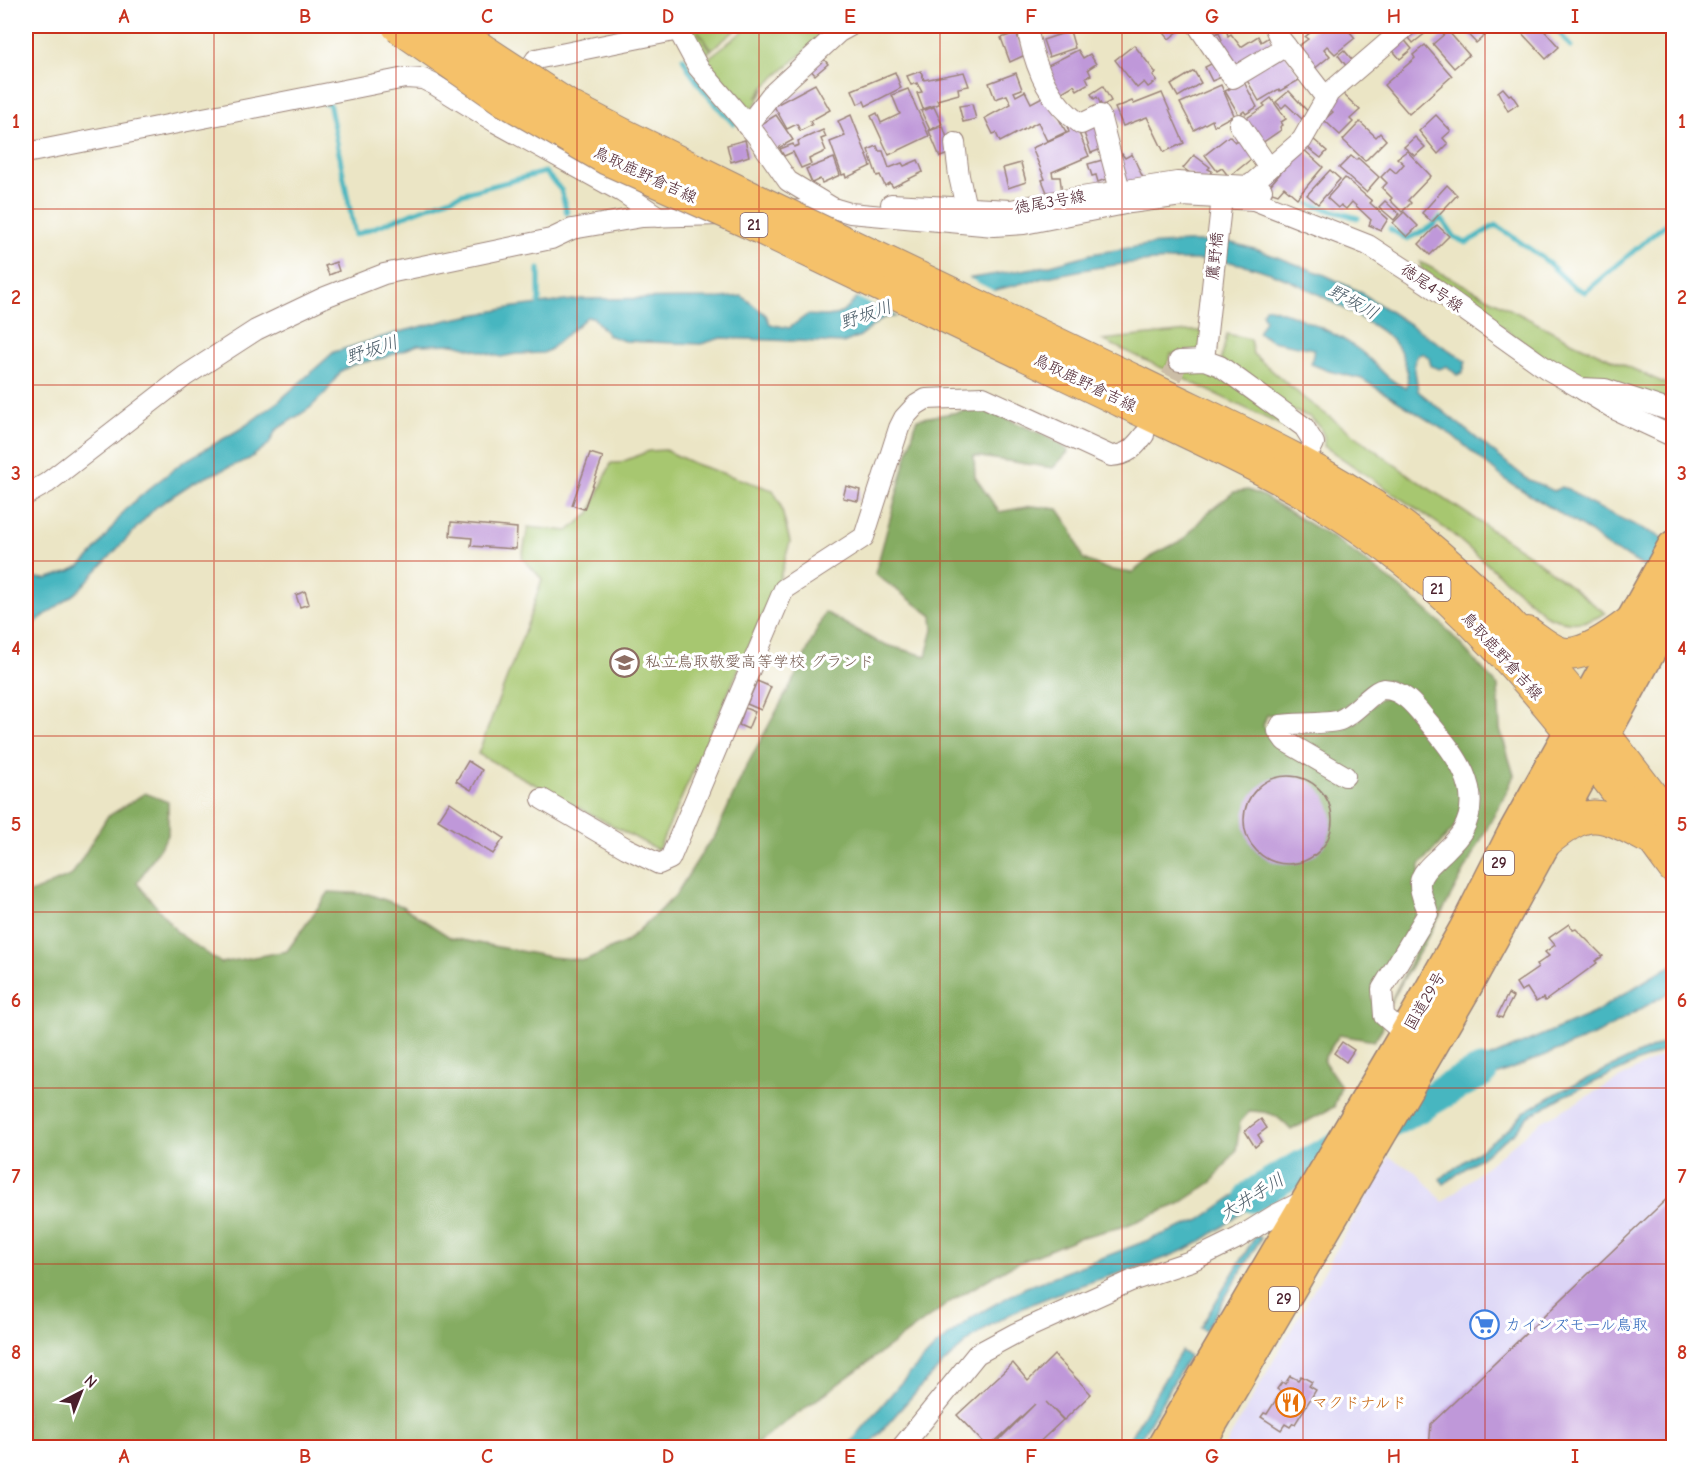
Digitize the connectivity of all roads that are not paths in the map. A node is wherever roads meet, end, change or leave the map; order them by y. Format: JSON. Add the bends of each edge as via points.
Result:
{"nodes":[{"id":1,"x":398,"y":26,"type":"edge"},
{"id":2,"x":446,"y":26,"type":"edge"},
{"id":3,"x":850,"y":26,"type":"edge"},
{"id":4,"x":1198,"y":26,"type":"edge"},
{"id":5,"x":1274,"y":26,"type":"edge"},
{"id":6,"x":1407,"y":26,"type":"edge"},
{"id":7,"x":678,"y":28,"type":"edge"},
{"id":8,"x":1029,"y":38,"type":"dead end"},
{"id":9,"x":1286,"y":46,"type":"junction"},
{"id":10,"x":1326,"y":98,"type":"junction"},
{"id":11,"x":495,"y":122,"type":"junction"},
{"id":12,"x":1239,"y":123,"type":"dead end"},
{"id":13,"x":747,"y":126,"type":"junction"},
{"id":14,"x":1302,"y":140,"type":"junction"},
{"id":15,"x":955,"y":143,"type":"dead end"},
{"id":16,"x":26,"y":153,"type":"edge"},
{"id":17,"x":1269,"y":168,"type":"junction"},
{"id":18,"x":1120,"y":190,"type":"junction"},
{"id":19,"x":1222,"y":197,"type":"junction"},
{"id":20,"x":1254,"y":200,"type":"junction"},
{"id":21,"x":833,"y":208,"type":"junction"},
{"id":22,"x":966,"y":208,"type":"junction"},
{"id":23,"x":659,"y":217,"type":"junction"},
{"id":24,"x":1204,"y":360,"type":"junction"},
{"id":25,"x":1179,"y":361,"type":"dead end"},
{"id":26,"x":1580,"y":388,"type":"junction"},
{"id":27,"x":1130,"y":391,"type":"junction"},
{"id":28,"x":1674,"y":412,"type":"edge"},
{"id":29,"x":1144,"y":435,"type":"dead end"},
{"id":30,"x":1674,"y":436,"type":"edge"},
{"id":31,"x":1303,"y":465,"type":"junction"},
{"id":32,"x":26,"y":495,"type":"edge"},
{"id":33,"x":1674,"y":547,"type":"edge"},
{"id":34,"x":1500,"y":613,"type":"junction"},
{"id":35,"x":1655,"y":626,"type":"edge"},
{"id":36,"x":1587,"y":733,"type":"junction"},
{"id":37,"x":1345,"y":776,"type":"dead end"},
{"id":38,"x":542,"y":799,"type":"dead end"},
{"id":39,"x":1664,"y":833,"type":"edge"},
{"id":40,"x":1543,"y":844,"type":"junction"},
{"id":41,"x":1674,"y":868,"type":"edge"},
{"id":42,"x":1406,"y":1035,"type":"junction"},
{"id":43,"x":1316,"y":1188,"type":"junction"},
{"id":44,"x":900,"y":1448,"type":"edge"},
{"id":45,"x":1163,"y":1448,"type":"edge"},
{"id":46,"x":1196,"y":1448,"type":"edge"}],
"edges":[{"from":1,"to":27,"type":"main road","name":"鳥取鹿野倉吉線","number":"21","bridge":true,"via":[[507,101],[607,159]]},
{"from":2,"to":27,"type":"main road","name":"鳥取鹿野倉吉線","number":"21","bridge":true,"via":[[578,111]]},
{"from":3,"to":13,"type":"street","via":[[771,95]]},
{"from":4,"to":9,"type":"street","via":[[1233,78]]},
{"from":5,"to":9,"type":"street"},
{"from":6,"to":10,"type":"street","name":"徳尾3号線"},
{"from":7,"to":11,"type":"street","via":[[536,59]]},
{"from":7,"to":13,"type":"street","via":[[698,68]]},
{"from":8,"to":18,"type":"street","via":[[1046,87],[1066,114],[1081,124],[1100,115]]},
{"from":9,"to":10,"type":"street"},
{"from":10,"to":14,"type":"street","name":"徳尾3号線"},
{"from":11,"to":16,"type":"street","via":[[423,79],[405,78]]},
{"from":11,"to":23,"type":"street","via":[[622,192]]},
{"from":12,"to":17,"type":"street"},
{"from":13,"to":21,"type":"street","via":[[788,181]]},
{"from":14,"to":17,"type":"street","name":"徳尾3号線"},
{"from":14,"to":20,"type":"street"},
{"from":15,"to":22,"type":"street"},
{"from":17,"to":18,"type":"street","name":"徳尾3号線","via":[[1249,186],[1177,182]]},
{"from":18,"to":22,"type":"street","name":"徳尾3号線","via":[[1011,210]]},
{"from":19,"to":20,"type":"street","name":"徳尾4号線"},
{"from":19,"to":21,"type":"street","name":"徳尾4号線","via":[[1182,196],[1130,202],[1024,224],[994,226],[850,213]]},
{"from":19,"to":24,"type":"street","name":"鷹野橋"},
{"from":20,"to":26,"type":"street","name":"徳尾4号線","via":[[1368,245]]},
{"from":21,"to":22,"type":"street","name":"徳尾3号線","via":[[850,201]]},
{"from":21,"to":23,"type":"street"},
{"from":23,"to":32,"type":"street","via":[[572,229],[551,239],[384,274],[325,297],[256,330],[185,376]]},
{"from":24,"to":25,"type":"street"},
{"from":24,"to":31,"type":"street","via":[[1220,366],[1304,427],[1314,443]]},
{"from":26,"to":28,"type":"street","name":"徳尾4号線","via":[[1605,389]]},
{"from":26,"to":30,"type":"street","via":[[1616,410]]},
{"from":27,"to":31,"type":"main road","name":"鳥取鹿野倉吉線","number":"21"},
{"from":27,"to":36,"type":"main road","name":"鳥取鹿野倉吉線","number":"21","via":[[1338,512],[1377,539],[1421,574]]},
{"from":29,"to":38,"type":"street","via":[[1124,455],[1111,456],[983,397],[926,399],[916,405],[904,418],[894,443],[864,537],[784,589],[670,859],[659,864],[626,849]]},
{"from":31,"to":34,"type":"main road","name":"鳥取鹿野倉吉線","number":"21","via":[[1407,531]]},
{"from":33,"to":35,"type":"highway","name":"国道29号","number":"29"},
{"from":34,"to":35,"type":"main road","via":[[1562,654],[1576,653],[1610,638]]},
{"from":34,"to":36,"type":"main road","name":"鳥取鹿野倉吉線","number":"21"},
{"from":35,"to":36,"type":"highway","name":"国道29号","number":"29"},
{"from":36,"to":39,"type":"main road","name":"鳥取鹿野倉吉線","number":"21"},
{"from":36,"to":40,"type":"highway","name":"国道29号","number":"29"},
{"from":36,"to":42,"type":"highway","name":"国道29号","number":"29","via":[[1513,836]]},
{"from":37,"to":42,"type":"street","via":[[1285,741],[1278,731],[1281,725],[1340,721],[1383,688],[1411,701],[1454,752],[1472,800],[1463,831],[1424,872],[1420,893],[1428,913],[1382,989],[1384,1016]]},
{"from":39,"to":40,"type":"main road","via":[[1599,815],[1577,820]]},
{"from":39,"to":41,"type":"main road","name":"鳥取鹿野倉吉線","number":"21"},
{"from":40,"to":46,"type":"highway","name":"国道29号","number":"29","via":[[1408,1088]]},
{"from":42,"to":43,"type":"highway","name":"国道29号","number":"29"},
{"from":43,"to":44,"type":"street","via":[[1238,1238],[1191,1261],[1131,1281],[977,1354]]},
{"from":43,"to":45,"type":"highway","name":"国道29号","number":"29"}]}
